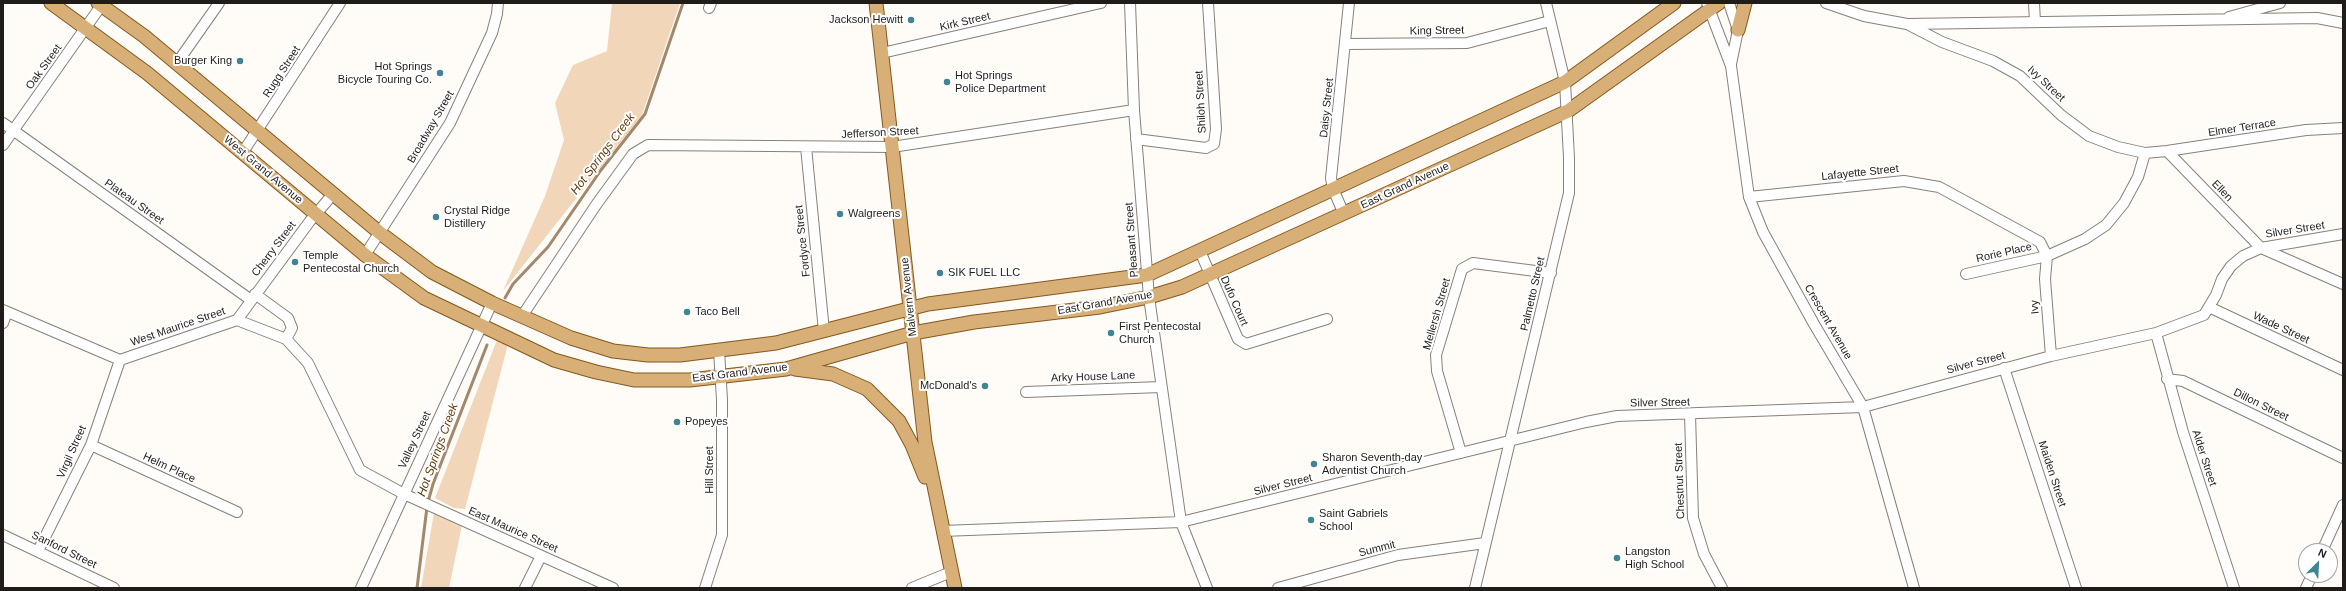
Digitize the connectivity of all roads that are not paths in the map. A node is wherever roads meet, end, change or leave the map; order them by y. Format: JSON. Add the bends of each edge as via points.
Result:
{"nodes":[{"id":1,"x":51,"y":3,"type":"edge"},
{"id":2,"x":219,"y":3,"type":"edge"},
{"id":3,"x":340,"y":3,"type":"edge"},
{"id":4,"x":498,"y":3,"type":"edge"},
{"id":5,"x":876,"y":3,"type":"edge"},
{"id":6,"x":1101,"y":3,"type":"edge"},
{"id":7,"x":1130,"y":3,"type":"edge"},
{"id":8,"x":1208,"y":3,"type":"edge"},
{"id":9,"x":1349,"y":3,"type":"edge"},
{"id":10,"x":1546,"y":3,"type":"edge"},
{"id":11,"x":1674,"y":3,"type":"edge"},
{"id":12,"x":1729,"y":3,"type":"edge"},
{"id":13,"x":1745,"y":3,"type":"edge"},
{"id":14,"x":1826,"y":3,"type":"edge"},
{"id":15,"x":2034,"y":3,"type":"edge"},
{"id":16,"x":2280,"y":3,"type":"edge"},
{"id":17,"x":101,"y":4,"type":"edge"},
{"id":18,"x":1712,"y":5,"type":"edge"},
{"id":19,"x":2219,"y":19,"type":"junction"},
{"id":20,"x":1550,"y":21,"type":"junction"},
{"id":21,"x":2034,"y":22,"type":"junction"},
{"id":22,"x":2343,"y":23,"type":"edge"},
{"id":23,"x":1907,"y":24,"type":"junction"},
{"id":24,"x":87,"y":28,"type":"junction"},
{"id":25,"x":1738,"y":30,"type":"junction"},
{"id":26,"x":1346,"y":44,"type":"junction"},
{"id":27,"x":882,"y":53,"type":"junction"},
{"id":28,"x":177,"y":64,"type":"junction"},
{"id":29,"x":1731,"y":66,"type":"junction"},
{"id":30,"x":1565,"y":82,"type":"junction"},
{"id":31,"x":1134,"y":110,"type":"junction"},
{"id":32,"x":1568,"y":111,"type":"junction"},
{"id":33,"x":3,"y":123,"type":"edge"},
{"id":34,"x":2343,"y":128,"type":"edge"},
{"id":35,"x":13,"y":130,"type":"junction"},
{"id":36,"x":258,"y":130,"type":"junction"},
{"id":37,"x":1136,"y":139,"type":"junction"},
{"id":38,"x":3,"y":145,"type":"edge"},
{"id":39,"x":806,"y":147,"type":"junction"},
{"id":40,"x":892,"y":147,"type":"junction"},
{"id":41,"x":2167,"y":151,"type":"junction"},
{"id":42,"x":243,"y":152,"type":"junction"},
{"id":43,"x":2145,"y":153,"type":"junction"},
{"id":44,"x":1333,"y":189,"type":"junction"},
{"id":45,"x":333,"y":194,"type":"junction"},
{"id":46,"x":1749,"y":197,"type":"junction"},
{"id":47,"x":315,"y":214,"type":"junction"},
{"id":48,"x":1344,"y":214,"type":"junction"},
{"id":49,"x":380,"y":233,"type":"junction"},
{"id":50,"x":2343,"y":234,"type":"edge"},
{"id":51,"x":2261,"y":248,"type":"junction"},
{"id":52,"x":1200,"y":251,"type":"junction"},
{"id":53,"x":365,"y":255,"type":"junction"},
{"id":54,"x":2046,"y":256,"type":"junction"},
{"id":55,"x":1551,"y":273,"type":"junction"},
{"id":56,"x":1966,"y":274,"type":"dead end"},
{"id":57,"x":1147,"y":275,"type":"junction"},
{"id":58,"x":1209,"y":275,"type":"junction"},
{"id":59,"x":2343,"y":284,"type":"edge"},
{"id":60,"x":253,"y":297,"type":"junction"},
{"id":61,"x":1149,"y":297,"type":"junction"},
{"id":62,"x":492,"y":303,"type":"junction"},
{"id":63,"x":911,"y":307,"type":"junction"},
{"id":64,"x":2209,"y":307,"type":"junction"},
{"id":65,"x":5,"y":311,"type":"edge"},
{"id":66,"x":522,"y":316,"type":"junction"},
{"id":67,"x":1327,"y":319,"type":"dead end"},
{"id":68,"x":237,"y":320,"type":"junction"},
{"id":69,"x":3,"y":323,"type":"edge"},
{"id":70,"x":482,"y":326,"type":"junction"},
{"id":71,"x":824,"y":331,"type":"junction"},
{"id":72,"x":913,"y":333,"type":"junction"},
{"id":73,"x":2156,"y":333,"type":"junction"},
{"id":74,"x":286,"y":339,"type":"junction"},
{"id":75,"x":719,"y":350,"type":"junction"},
{"id":76,"x":2051,"y":356,"type":"junction"},
{"id":77,"x":120,"y":360,"type":"junction"},
{"id":78,"x":2004,"y":368,"type":"junction"},
{"id":79,"x":786,"y":369,"type":"junction"},
{"id":80,"x":2343,"y":370,"type":"edge"},
{"id":81,"x":721,"y":377,"type":"junction"},
{"id":82,"x":2167,"y":379,"type":"junction"},
{"id":83,"x":1161,"y":387,"type":"junction"},
{"id":84,"x":1026,"y":392,"type":"dead end"},
{"id":85,"x":1863,"y":407,"type":"junction"},
{"id":86,"x":1690,"y":414,"type":"junction"},
{"id":87,"x":1510,"y":440,"type":"junction"},
{"id":88,"x":91,"y":445,"type":"junction"},
{"id":89,"x":1461,"y":453,"type":"junction"},
{"id":90,"x":2343,"y":458,"type":"edge"},
{"id":91,"x":404,"y":494,"type":"junction"},
{"id":92,"x":935,"y":501,"type":"junction"},
{"id":93,"x":2343,"y":505,"type":"edge"},
{"id":94,"x":237,"y":512,"type":"dead end"},
{"id":95,"x":1181,"y":522,"type":"junction"},
{"id":96,"x":942,"y":531,"type":"junction"},
{"id":97,"x":3,"y":535,"type":"edge"},
{"id":98,"x":1485,"y":543,"type":"junction"},
{"id":99,"x":2326,"y":543,"type":"edge"},
{"id":100,"x":38,"y":551,"type":"junction"},
{"id":101,"x":542,"y":556,"type":"junction"},
{"id":102,"x":951,"y":572,"type":"junction"},
{"id":103,"x":114,"y":588,"type":"edge"},
{"id":104,"x":361,"y":588,"type":"edge"},
{"id":105,"x":525,"y":588,"type":"edge"},
{"id":106,"x":613,"y":588,"type":"edge"},
{"id":107,"x":705,"y":588,"type":"edge"},
{"id":108,"x":912,"y":588,"type":"edge"},
{"id":109,"x":955,"y":588,"type":"edge"},
{"id":110,"x":1207,"y":588,"type":"edge"},
{"id":111,"x":1278,"y":588,"type":"edge"},
{"id":112,"x":1475,"y":588,"type":"edge"},
{"id":113,"x":1722,"y":588,"type":"edge"},
{"id":114,"x":1914,"y":588,"type":"edge"},
{"id":115,"x":2076,"y":588,"type":"edge"},
{"id":116,"x":2234,"y":588,"type":"edge"}],
"edges":[{"from":1,"to":24,"type":"main road","name":"West Grand Avenue"},
{"from":2,"to":28,"type":"street"},
{"from":3,"to":36,"type":"street","name":"Rugg Street"},
{"from":4,"to":49,"type":"street","name":"Broadway Street","via":[[492,33],[450,122]]},
{"from":5,"to":27,"type":"main road","name":"Malvern Avenue"},
{"from":6,"to":27,"type":"street","name":"Kirk Street"},
{"from":7,"to":31,"type":"street","name":"Pleasant Street"},
{"from":8,"to":37,"type":"street","name":"Shiloh Street","via":[[1216,129],[1214,144],[1206,148]]},
{"from":9,"to":26,"type":"street","name":"Daisy Street"},
{"from":10,"to":20,"type":"street","name":"Palmetto Street"},
{"from":11,"to":30,"type":"main road","name":"East Grand Avenue"},
{"from":12,"to":25,"type":"street","name":"Crescent Avenue"},
{"from":13,"to":25,"type":"main road"},
{"from":14,"to":23,"type":"street","via":[[1864,16]]},
{"from":15,"to":21,"type":"street"},
{"from":16,"to":19,"type":"street"},
{"from":17,"to":24,"type":"street","name":"Oak Street"},
{"from":17,"to":28,"type":"main road"},
{"from":18,"to":29,"type":"street","name":"Crescent Avenue"},
{"from":18,"to":32,"type":"main road","name":"East Grand Avenue"},
{"from":19,"to":21,"type":"street"},
{"from":19,"to":22,"type":"street","via":[[2317,18]]},
{"from":20,"to":26,"type":"street","name":"King Street","via":[[1467,44]]},
{"from":20,"to":30,"type":"street","name":"Palmetto Street"},
{"from":21,"to":23,"type":"street"},
{"from":23,"to":43,"type":"street","name":"Ivy Street","via":[[2020,76],[2061,115],[2089,136],[2118,147]]},
{"from":24,"to":35,"type":"street","name":"Oak Street"},
{"from":24,"to":42,"type":"main road","name":"West Grand Avenue","via":[[147,73]]},
{"from":25,"to":29,"type":"street","name":"Crescent Avenue"},
{"from":26,"to":44,"type":"street","name":"Daisy Street","via":[[1331,178]]},
{"from":27,"to":40,"type":"main road","name":"Malvern Avenue"},
{"from":28,"to":36,"type":"main road"},
{"from":29,"to":46,"type":"street","name":"Crescent Avenue"},
{"from":30,"to":32,"type":"street","name":"Palmetto Street"},
{"from":30,"to":44,"type":"main road","name":"East Grand Avenue"},
{"from":31,"to":37,"type":"street","name":"Pleasant Street"},
{"from":31,"to":40,"type":"street","name":"Jefferson Street"},
{"from":32,"to":48,"type":"main road","name":"East Grand Avenue"},
{"from":32,"to":55,"type":"street","name":"Palmetto Street","via":[[1569,193]]},
{"from":33,"to":35,"type":"street","name":"Plateau Street"},
{"from":34,"to":41,"type":"street","name":"Elmer Terrace","via":[[2306,130]]},
{"from":35,"to":38,"type":"street","name":"Oak Street"},
{"from":35,"to":60,"type":"street","name":"Plateau Street"},
{"from":36,"to":42,"type":"street","name":"Rugg Street"},
{"from":36,"to":45,"type":"main road"},
{"from":37,"to":57,"type":"street","name":"Pleasant Street"},
{"from":39,"to":40,"type":"street","name":"Jefferson Street"},
{"from":39,"to":66,"type":"street","name":"Jefferson Street","via":[[648,145],[633,154]]},
{"from":39,"to":71,"type":"street","name":"Fordyce Street"},
{"from":40,"to":63,"type":"main road","name":"Malvern Avenue"},
{"from":41,"to":43,"type":"street","name":"Elmer Terrace"},
{"from":41,"to":51,"type":"street","name":"Ellen"},
{"from":42,"to":47,"type":"main road","name":"West Grand Avenue"},
{"from":43,"to":54,"type":"street","name":"Rorie Place","via":[[2135,184],[2106,225],[2085,239]]},
{"from":44,"to":48,"type":"street","name":"Daisy Street"},
{"from":44,"to":52,"type":"main road","name":"East Grand Avenue"},
{"from":45,"to":47,"type":"street","name":"Cherry Street"},
{"from":45,"to":49,"type":"main road"},
{"from":46,"to":54,"type":"street","name":"Lafayette Street","via":[[1904,181],[1939,187],[2040,242]]},
{"from":46,"to":85,"type":"street","name":"Crescent Avenue","via":[[1767,238]]},
{"from":47,"to":53,"type":"main road","name":"West Grand Avenue"},
{"from":47,"to":60,"type":"street","name":"Cherry Street"},
{"from":48,"to":58,"type":"main road","name":"East Grand Avenue"},
{"from":49,"to":53,"type":"street","name":"Broadway Street"},
{"from":49,"to":62,"type":"main road","via":[[432,272]]},
{"from":50,"to":51,"type":"street","name":"Silver Street"},
{"from":51,"to":59,"type":"street"},
{"from":51,"to":64,"type":"street","name":"Silver Street","via":[[2243,256],[2231,266]]},
{"from":52,"to":57,"type":"main road","name":"East Grand Avenue"},
{"from":52,"to":58,"type":"street","name":"Dufo Court"},
{"from":53,"to":70,"type":"main road","name":"West Grand Avenue","via":[[424,298]]},
{"from":54,"to":56,"type":"street","name":"Rorie Place"},
{"from":54,"to":76,"type":"street","name":"Ivy","via":[[2045,279]]},
{"from":55,"to":87,"type":"street","name":"Palmetto Street"},
{"from":55,"to":89,"type":"street","name":"Mellersh Street","via":[[1472,263],[1462,269],[1436,355],[1437,371]]},
{"from":57,"to":61,"type":"street","name":"Pleasant Street"},
{"from":57,"to":63,"type":"main road","name":"East Grand Avenue","via":[[971,296]]},
{"from":58,"to":61,"type":"main road","name":"East Grand Avenue"},
{"from":58,"to":67,"type":"street","name":"Dufo Court","via":[[1238,339],[1246,344]]},
{"from":60,"to":68,"type":"street","name":"Cherry Street"},
{"from":60,"to":74,"type":"street","name":"Plateau Street","via":[[288,318],[292,328]]},
{"from":61,"to":72,"type":"main road","name":"East Grand Avenue","via":[[1100,307],[974,322]]},
{"from":61,"to":83,"type":"street","name":"Pleasant Street"},
{"from":62,"to":66,"type":"main road"},
{"from":62,"to":70,"type":"street","name":"Valley Street"},
{"from":63,"to":71,"type":"main road","name":"East Grand Avenue"},
{"from":63,"to":72,"type":"main road","name":"Malvern Avenue"},
{"from":64,"to":73,"type":"street","name":"Silver Street","via":[[2204,315]]},
{"from":64,"to":80,"type":"street","name":"Wade Street"},
{"from":65,"to":69,"type":"street"},
{"from":65,"to":77,"type":"street"},
{"from":66,"to":75,"type":"main road","name":"East Grand Avenue","via":[[571,338],[613,350],[648,355],[680,355]]},
{"from":68,"to":74,"type":"street","name":"West Maurice Street"},
{"from":68,"to":77,"type":"street","name":"West Maurice Street"},
{"from":70,"to":81,"type":"main road","name":"East Grand Avenue","via":[[554,360],[596,372],[634,380]]},
{"from":70,"to":91,"type":"street","name":"Valley Street"},
{"from":71,"to":75,"type":"main road","name":"East Grand Avenue","via":[[776,343]]},
{"from":72,"to":79,"type":"main road","name":"East Grand Avenue"},
{"from":72,"to":92,"type":"main road","name":"Malvern Avenue","via":[[925,442]]},
{"from":73,"to":76,"type":"street","name":"Silver Street"},
{"from":73,"to":82,"type":"street","name":"Alder Street"},
{"from":74,"to":91,"type":"street","name":"West Maurice Street","via":[[308,363],[360,470]]},
{"from":75,"to":81,"type":"street","name":"Hill Street"},
{"from":76,"to":78,"type":"street","name":"Silver Street"},
{"from":77,"to":88,"type":"street","name":"Virgil Street"},
{"from":78,"to":85,"type":"street","name":"Silver Street"},
{"from":78,"to":115,"type":"street","name":"Maiden Street"},
{"from":79,"to":81,"type":"main road","name":"East Grand Avenue"},
{"from":79,"to":92,"type":"main road","via":[[833,374],[867,389],[882,402],[900,421]]},
{"from":81,"to":107,"type":"street","name":"Hill Street","via":[[722,535]]},
{"from":82,"to":90,"type":"street","name":"Dillon Street","via":[[2183,381]]},
{"from":82,"to":116,"type":"street","name":"Alder Street"},
{"from":83,"to":84,"type":"street","name":"Arky House Lane"},
{"from":83,"to":95,"type":"street","name":"Pleasant Street"},
{"from":85,"to":86,"type":"street","name":"Silver Street"},
{"from":85,"to":114,"type":"street","name":"Crescent Avenue"},
{"from":86,"to":87,"type":"street","name":"Silver Street","via":[[1617,416]]},
{"from":86,"to":113,"type":"street","name":"Chestnut Street","via":[[1693,518],[1697,537]]},
{"from":87,"to":89,"type":"street","name":"Silver Street"},
{"from":87,"to":98,"type":"street","name":"Palmetto Street"},
{"from":88,"to":94,"type":"street","name":"Helm Place"},
{"from":88,"to":100,"type":"street","name":"Virgil Street"},
{"from":89,"to":95,"type":"street","name":"Silver Street"},
{"from":91,"to":101,"type":"street","name":"East Maurice Street"},
{"from":91,"to":104,"type":"street","name":"Valley Street"},
{"from":92,"to":96,"type":"main road","name":"Malvern Avenue"},
{"from":93,"to":99,"type":"street"},
{"from":95,"to":96,"type":"street","name":"Silver Street"},
{"from":95,"to":110,"type":"street","name":"Pleasant Street"},
{"from":96,"to":102,"type":"main road","name":"Malvern Avenue"},
{"from":97,"to":100,"type":"street","name":"Sanford Street"},
{"from":98,"to":111,"type":"street","name":"Summit","via":[[1398,555]]},
{"from":98,"to":112,"type":"street","name":"Palmetto Street"},
{"from":100,"to":103,"type":"street","name":"Sanford Street"},
{"from":101,"to":105,"type":"street"},
{"from":101,"to":106,"type":"street","name":"East Maurice Street"},
{"from":102,"to":108,"type":"street"},
{"from":102,"to":109,"type":"main road","name":"Malvern Avenue"}]}
